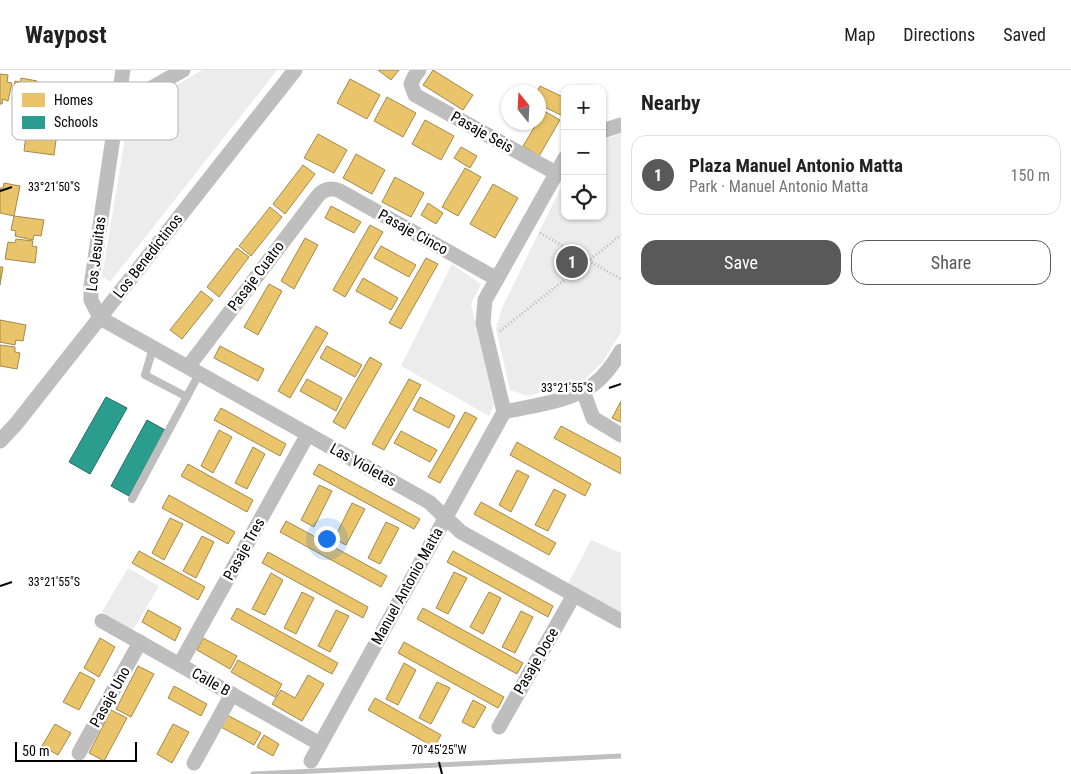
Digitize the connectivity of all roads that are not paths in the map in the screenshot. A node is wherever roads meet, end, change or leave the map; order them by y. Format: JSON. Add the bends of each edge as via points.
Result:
{"nodes":[{"id":1,"x":183,"y":70,"type":"edge"},
{"id":2,"x":295,"y":70,"type":"edge"},
{"id":3,"x":419,"y":70,"type":"edge"},
{"id":4,"x":162,"y":82,"type":"edge"},
{"id":5,"x":621,"y":125,"type":"edge"},
{"id":6,"x":605,"y":130,"type":"edge"},
{"id":7,"x":112,"y":140,"type":"edge"},
{"id":8,"x":561,"y":164,"type":"edge"},
{"id":9,"x":556,"y":172,"type":"junction"},
{"id":10,"x":328,"y":189,"type":"joint"},
{"id":11,"x":497,"y":279,"type":"junction"},
{"id":12,"x":100,"y":318,"type":"junction"},
{"id":13,"x":153,"y":348,"type":"junction"},
{"id":14,"x":621,"y":350,"type":"edge"},
{"id":15,"x":193,"y":370,"type":"junction"},
{"id":16,"x":583,"y":391,"type":"junction"},
{"id":17,"x":187,"y":396,"type":"junction"},
{"id":18,"x":504,"y":412,"type":"junction"},
{"id":19,"x":308,"y":434,"type":"junction"},
{"id":20,"x":621,"y":435,"type":"edge"},
{"id":21,"x":0,"y":441,"type":"edge"},
{"id":22,"x":132,"y":499,"type":"dead end"},
{"id":23,"x":446,"y":518,"type":"junction"},
{"id":24,"x":574,"y":595,"type":"junction"},
{"id":25,"x":102,"y":621,"type":"dead end"},
{"id":26,"x":621,"y":621,"type":"edge"},
{"id":27,"x":140,"y":642,"type":"junction"},
{"id":28,"x":180,"y":664,"type":"junction"},
{"id":29,"x":232,"y":694,"type":"junction"},
{"id":30,"x":499,"y":727,"type":"dead end"},
{"id":31,"x":320,"y":744,"type":"junction"},
{"id":32,"x":79,"y":753,"type":"dead end"},
{"id":33,"x":311,"y":760,"type":"dead end"},
{"id":34,"x":194,"y":763,"type":"dead end"}],
"edges":[{"from":1,"to":4,"type":"street"},
{"from":2,"to":12,"type":"street","name":"Los Benedictinos"},
{"from":3,"to":9,"type":"street","name":"Pasaje Seis","via":[[411,88],[418,97]]},
{"from":5,"to":6,"type":"street"},
{"from":7,"to":12,"type":"street","name":"Los Jesuitas","via":[[90,293]]},
{"from":8,"to":9,"type":"street"},
{"from":9,"to":11,"type":"street"},
{"from":10,"to":11,"type":"street","name":"Pasaje Cinco","via":[[340,191]]},
{"from":10,"to":15,"type":"street","name":"Pasaje Cuatro","via":[[316,197]]},
{"from":11,"to":18,"type":"street","via":[[485,300],[483,323]]},
{"from":12,"to":13,"type":"street","name":"Las Violetas"},
{"from":12,"to":21,"type":"street","name":"Los Benedictinos"},
{"from":13,"to":15,"type":"street","name":"Las Violetas"},
{"from":13,"to":17,"type":"lane","via":[[145,375]]},
{"from":14,"to":16,"type":"street","via":[[602,378]]},
{"from":15,"to":17,"type":"lane"},
{"from":15,"to":19,"type":"street","name":"Las Violetas"},
{"from":16,"to":18,"type":"street"},
{"from":16,"to":20,"type":"street","via":[[593,418]]},
{"from":17,"to":22,"type":"lane"},
{"from":18,"to":23,"type":"street","name":"Manuel Antonio Matta"},
{"from":19,"to":23,"type":"street","name":"Las Violetas","via":[[430,502]]},
{"from":19,"to":28,"type":"street","name":"Pasaje Tres"},
{"from":23,"to":24,"type":"street","name":"Las Violetas","via":[[461,532]]},
{"from":23,"to":31,"type":"street","name":"Manuel Antonio Matta"},
{"from":24,"to":26,"type":"street","name":"Las Violetas"},
{"from":24,"to":30,"type":"street","name":"Pasaje Doce"},
{"from":25,"to":27,"type":"street","name":"Calle B"},
{"from":27,"to":28,"type":"street","name":"Calle B"},
{"from":27,"to":32,"type":"street","name":"Pasaje Uno"},
{"from":28,"to":29,"type":"street","name":"Calle B"},
{"from":29,"to":31,"type":"street","name":"Calle B"},
{"from":29,"to":34,"type":"street"},
{"from":31,"to":33,"type":"street","name":"Manuel Antonio Matta"}]}
